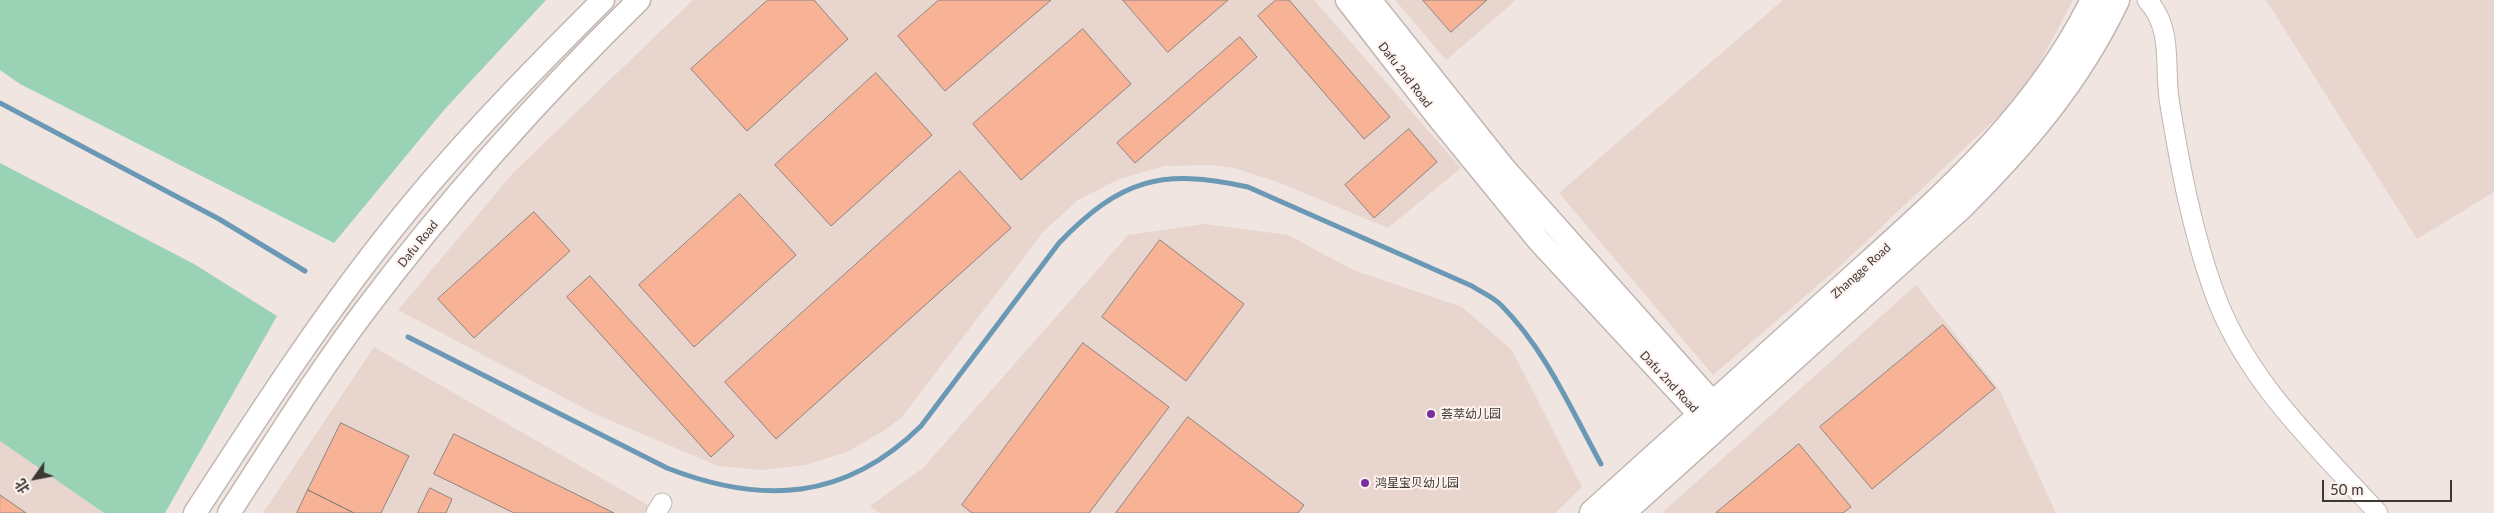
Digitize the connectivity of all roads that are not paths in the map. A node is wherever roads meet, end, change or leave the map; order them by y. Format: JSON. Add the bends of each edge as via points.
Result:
{"nodes":[{"id":1,"x":603,"y":0,"type":"edge"},
{"id":2,"x":639,"y":0,"type":"edge"},
{"id":3,"x":1347,"y":0,"type":"edge"},
{"id":4,"x":1370,"y":0,"type":"edge"},
{"id":5,"x":2094,"y":0,"type":"edge"},
{"id":6,"x":2116,"y":0,"type":"edge"},
{"id":7,"x":2147,"y":0,"type":"edge"},
{"id":8,"x":1711,"y":415,"type":"junction"},
{"id":9,"x":196,"y":513,"type":"edge"},
{"id":10,"x":229,"y":513,"type":"edge"},
{"id":11,"x":1593,"y":513,"type":"edge"},
{"id":12,"x":1621,"y":513,"type":"edge"},
{"id":13,"x":2378,"y":513,"type":"edge"}],
"edges":[{"from":1,"to":9,"type":"street","via":[[494,109],[410,207],[315,332]]},
{"from":2,"to":10,"type":"street","name":"Dafu Road","via":[[515,128],[431,227],[338,349]]},
{"from":3,"to":8,"type":"street","name":"Dafu 2nd Road","via":[[1539,241]]},
{"from":4,"to":8,"type":"street","name":"Dafu 2nd Road","via":[[1522,190]]},
{"from":5,"to":8,"type":"main road","name":"Zhangge Road","via":[[2056,68],[1985,154],[1949,192]]},
{"from":6,"to":8,"type":"main road","name":"Zhangge Road","via":[[2072,79],[2044,118],[2006,161],[1960,207]]},
{"from":7,"to":13,"type":"street","via":[[2153,6],[2163,31],[2168,56],[2169,102],[2198,240],[2213,290],[2230,330],[2252,368],[2280,405]]},
{"from":8,"to":11,"type":"main road","name":"Zhangge Road"},
{"from":8,"to":12,"type":"main road","name":"Zhangge Road"}]}
